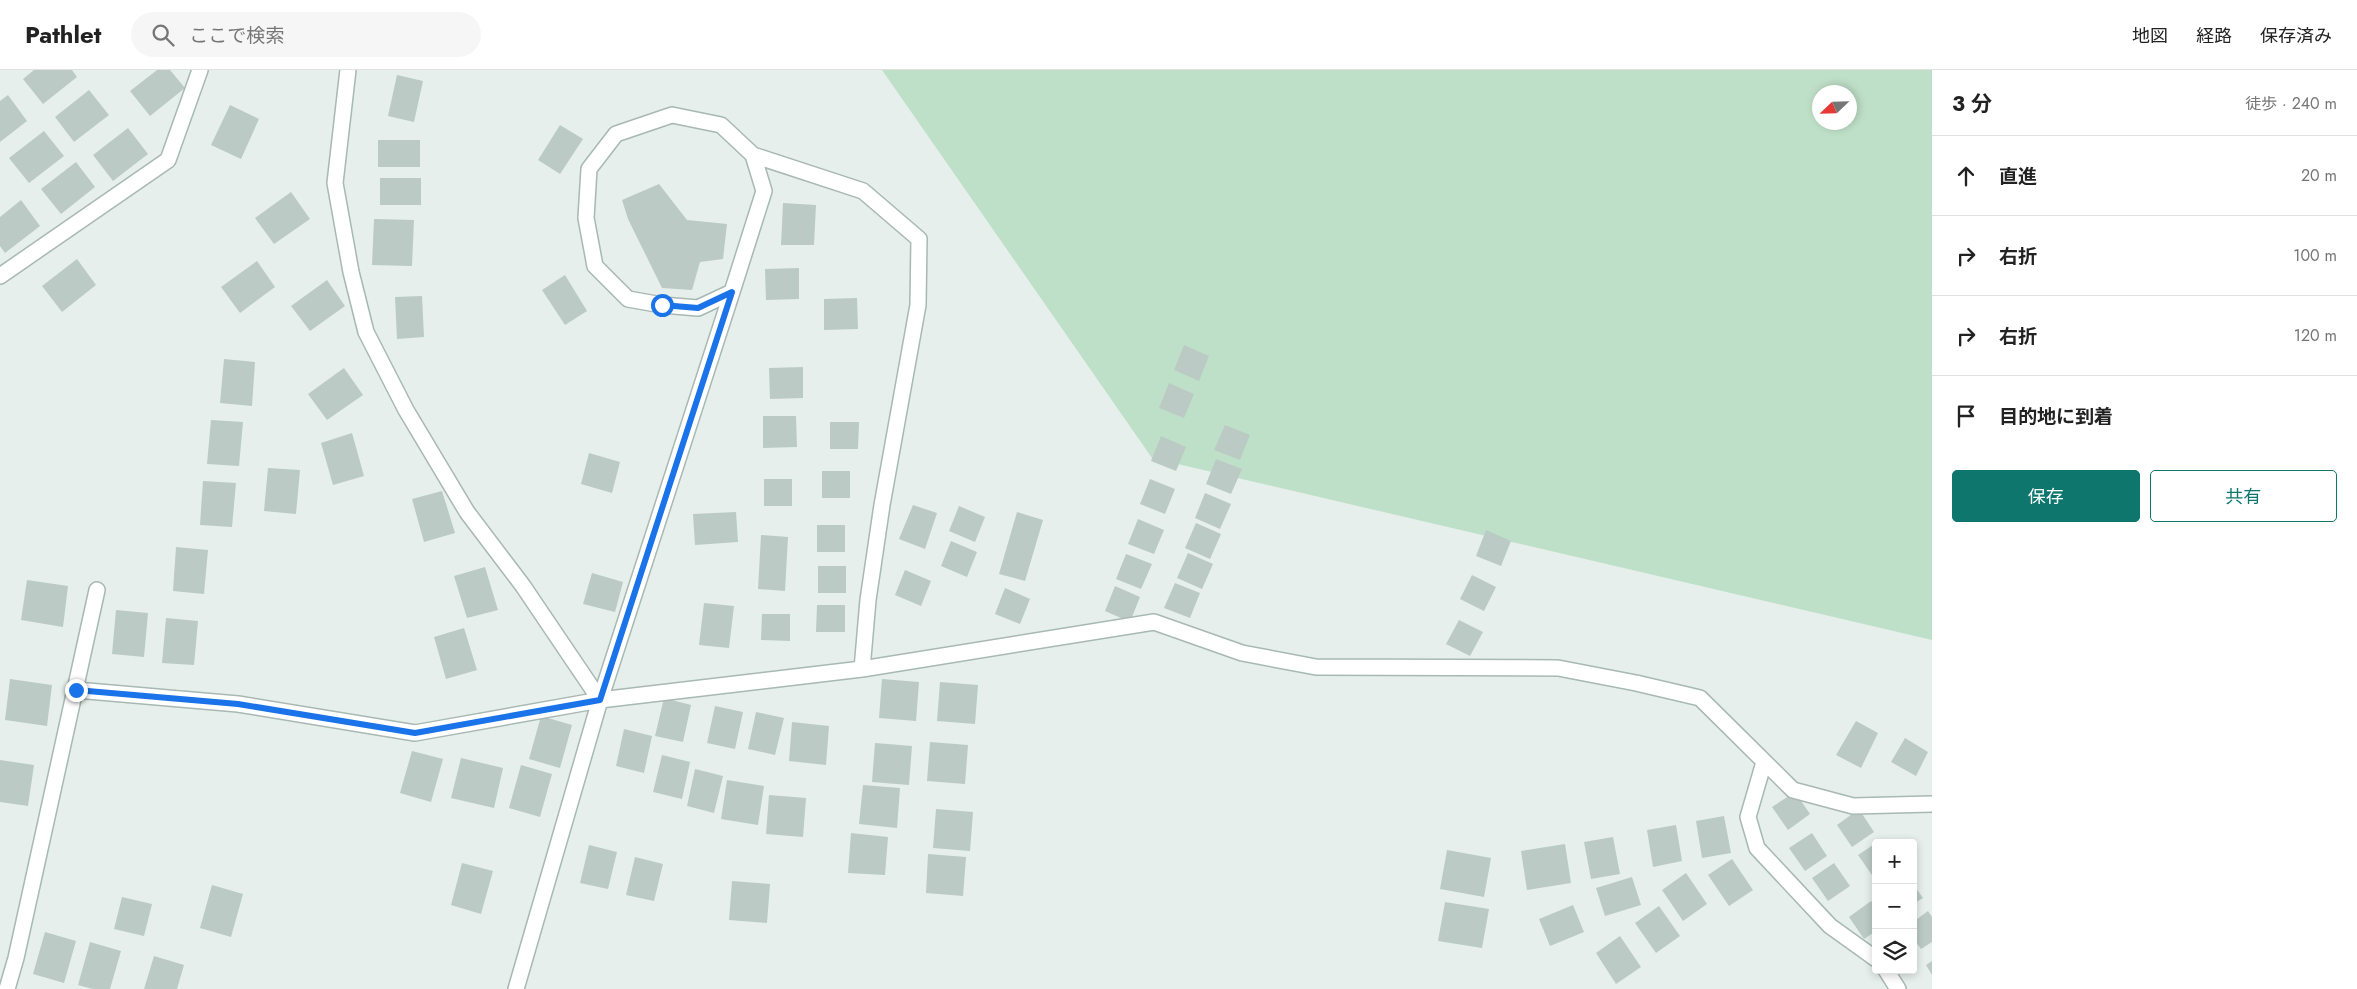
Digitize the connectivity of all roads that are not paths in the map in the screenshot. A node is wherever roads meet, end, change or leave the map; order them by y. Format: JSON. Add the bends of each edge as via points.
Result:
{"nodes":[{"id":1,"x":200,"y":70,"type":"edge"},
{"id":2,"x":348,"y":70,"type":"edge"},
{"id":3,"x":753,"y":154,"type":"junction"},
{"id":4,"x":0,"y":276,"type":"edge"},
{"id":5,"x":732,"y":292,"type":"junction"},
{"id":6,"x":97,"y":590,"type":"dead end"},
{"id":7,"x":862,"y":669,"type":"junction"},
{"id":8,"x":76,"y":690,"type":"junction"},
{"id":9,"x":600,"y":700,"type":"junction"},
{"id":10,"x":1764,"y":762,"type":"junction"},
{"id":11,"x":1932,"y":804,"type":"edge"},
{"id":12,"x":1872,"y":956,"type":"edge"},
{"id":13,"x":1889,"y":974,"type":"edge"},
{"id":14,"x":7,"y":989,"type":"edge"},
{"id":15,"x":516,"y":989,"type":"edge"},
{"id":16,"x":1898,"y":989,"type":"edge"}],
"edges":[{"from":1,"to":4,"type":"street","via":[[168,160]]},
{"from":2,"to":9,"type":"street","via":[[335,183],[366,332],[406,410],[467,512],[523,586]]},
{"from":3,"to":5,"type":"street","via":[[764,191]]},
{"from":3,"to":5,"type":"street","via":[[721,125],[672,115],[616,134],[589,169],[586,218],[595,266],[628,299],[698,308]]},
{"from":3,"to":7,"type":"street","via":[[863,191],[919,239],[918,305],[879,524]]},
{"from":5,"to":9,"type":"street"},
{"from":6,"to":8,"type":"street"},
{"from":7,"to":9,"type":"street"},
{"from":7,"to":10,"type":"street","via":[[1154,622],[1242,653],[1316,667],[1558,668],[1636,683],[1700,698]]},
{"from":8,"to":9,"type":"street","via":[[238,704],[415,733]]},
{"from":8,"to":14,"type":"street"},
{"from":9,"to":15,"type":"street"},
{"from":10,"to":11,"type":"street","via":[[1793,790],[1853,806]]},
{"from":10,"to":12,"type":"street","via":[[1748,817],[1757,848],[1830,926]]},
{"from":13,"to":16,"type":"street"}]}
